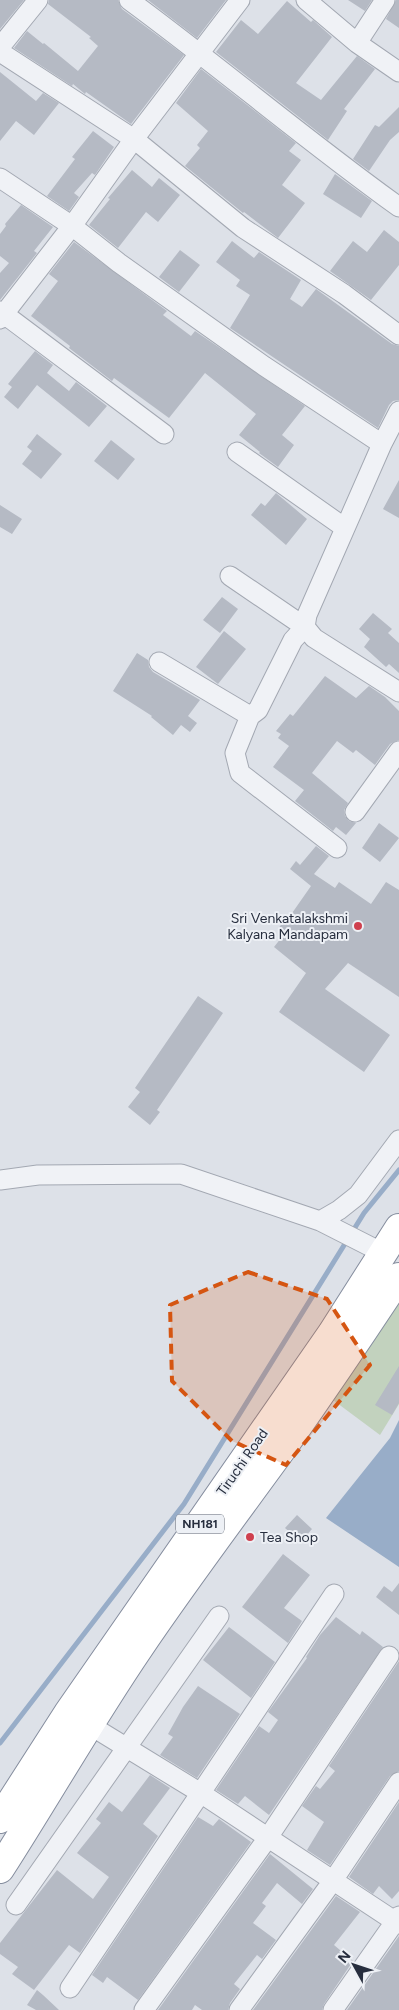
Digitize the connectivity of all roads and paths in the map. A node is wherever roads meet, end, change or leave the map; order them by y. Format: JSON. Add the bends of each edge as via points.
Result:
{"nodes":[{"id":1,"x":38,"y":0,"type":"edge"},
{"id":2,"x":129,"y":0,"type":"edge"},
{"id":3,"x":240,"y":0,"type":"edge"},
{"id":4,"x":306,"y":0,"type":"edge"},
{"id":5,"x":385,"y":0,"type":"edge"},
{"id":6,"x":357,"y":43,"type":"junction"},
{"id":7,"x":0,"y":47,"type":"edge"},
{"id":8,"x":0,"y":52,"type":"edge"},
{"id":9,"x":200,"y":53,"type":"junction"},
{"id":10,"x":399,"y":72,"type":"edge"},
{"id":11,"x":134,"y":138,"type":"junction"},
{"id":12,"x":0,"y":178,"type":"edge"},
{"id":13,"x":399,"y":207,"type":"edge"},
{"id":14,"x":72,"y":226,"type":"junction"},
{"id":15,"x":1,"y":315,"type":"edge"},
{"id":16,"x":399,"y":335,"type":"edge"},
{"id":17,"x":399,"y":411,"type":"edge"},
{"id":18,"x":164,"y":434,"type":"dead end"},
{"id":19,"x":382,"y":444,"type":"junction"},
{"id":20,"x":237,"y":452,"type":"dead end"},
{"id":21,"x":345,"y":528,"type":"junction"},
{"id":22,"x":230,"y":576,"type":"dead end"},
{"id":23,"x":305,"y":628,"type":"junction"},
{"id":24,"x":159,"y":662,"type":"dead end"},
{"id":25,"x":399,"y":692,"type":"edge"},
{"id":26,"x":250,"y":716,"type":"junction"},
{"id":27,"x":399,"y":751,"type":"edge"},
{"id":28,"x":355,"y":812,"type":"dead end"},
{"id":29,"x":337,"y":848,"type":"dead end"},
{"id":30,"x":399,"y":1140,"type":"edge"},
{"id":31,"x":0,"y":1180,"type":"edge"},
{"id":32,"x":320,"y":1221,"type":"junction"},
{"id":33,"x":399,"y":1228,"type":"edge"},
{"id":34,"x":383,"y":1253,"type":"junction"},
{"id":35,"x":399,"y":1277,"type":"edge"},
{"id":36,"x":334,"y":1594,"type":"dead end"},
{"id":37,"x":219,"y":1616,"type":"dead end"},
{"id":38,"x":390,"y":1656,"type":"dead end"},
{"id":39,"x":88,"y":1724,"type":"junction"},
{"id":40,"x":127,"y":1747,"type":"junction"},
{"id":41,"x":399,"y":1782,"type":"edge"},
{"id":42,"x":199,"y":1792,"type":"junction"},
{"id":43,"x":0,"y":1819,"type":"edge"},
{"id":44,"x":267,"y":1838,"type":"junction"},
{"id":45,"x":0,"y":1869,"type":"edge"},
{"id":46,"x":332,"y":1882,"type":"junction"},
{"id":47,"x":16,"y":1904,"type":"dead end"},
{"id":48,"x":398,"y":1921,"type":"edge"},
{"id":49,"x":70,"y":1988,"type":"dead end"},
{"id":50,"x":144,"y":2010,"type":"edge"},
{"id":51,"x":240,"y":2010,"type":"edge"},
{"id":52,"x":333,"y":2010,"type":"edge"}],
"edges":[{"from":1,"to":7,"type":"street"},
{"from":2,"to":9,"type":"street"},
{"from":3,"to":9,"type":"street"},
{"from":4,"to":6,"type":"street"},
{"from":5,"to":6,"type":"street"},
{"from":6,"to":10,"type":"street"},
{"from":8,"to":11,"type":"street"},
{"from":9,"to":11,"type":"street"},
{"from":9,"to":13,"type":"street"},
{"from":11,"to":14,"type":"street"},
{"from":11,"to":16,"type":"street","via":[[243,228],[344,294]]},
{"from":12,"to":14,"type":"street"},
{"from":14,"to":15,"type":"street"},
{"from":14,"to":19,"type":"street","via":[[264,366]]},
{"from":15,"to":18,"type":"street"},
{"from":17,"to":19,"type":"street"},
{"from":19,"to":21,"type":"street"},
{"from":20,"to":21,"type":"street"},
{"from":21,"to":23,"type":"street","via":[[307,615]]},
{"from":22,"to":23,"type":"street"},
{"from":23,"to":25,"type":"street","via":[[314,638]]},
{"from":23,"to":26,"type":"street","via":[[292,640],[258,710]]},
{"from":24,"to":26,"type":"street"},
{"from":26,"to":29,"type":"street","via":[[235,753],[240,773]]},
{"from":27,"to":28,"type":"street"},
{"from":30,"to":32,"type":"street","via":[[358,1195]]},
{"from":31,"to":32,"type":"street","via":[[38,1175],[180,1174]]},
{"from":32,"to":34,"type":"street"},
{"from":33,"to":34,"type":"highway","name":"Tiruchi Road","number":"NH181"},
{"from":34,"to":43,"type":"highway","name":"Tiruchi Road","number":"NH181","via":[[332,1333],[68,1713]]},
{"from":35,"to":39,"type":"highway","number":"NH181","via":[[348,1356],[211,1544]]},
{"from":36,"to":42,"type":"street"},
{"from":37,"to":40,"type":"street"},
{"from":38,"to":44,"type":"street"},
{"from":39,"to":40,"type":"street"},
{"from":39,"to":45,"type":"highway","number":"NH181"},
{"from":40,"to":42,"type":"street"},
{"from":40,"to":47,"type":"street"},
{"from":41,"to":46,"type":"street"},
{"from":42,"to":44,"type":"street"},
{"from":42,"to":49,"type":"street"},
{"from":44,"to":46,"type":"street"},
{"from":44,"to":50,"type":"street"},
{"from":46,"to":48,"type":"street"},
{"from":46,"to":51,"type":"street"},
{"from":48,"to":52,"type":"street"}]}
